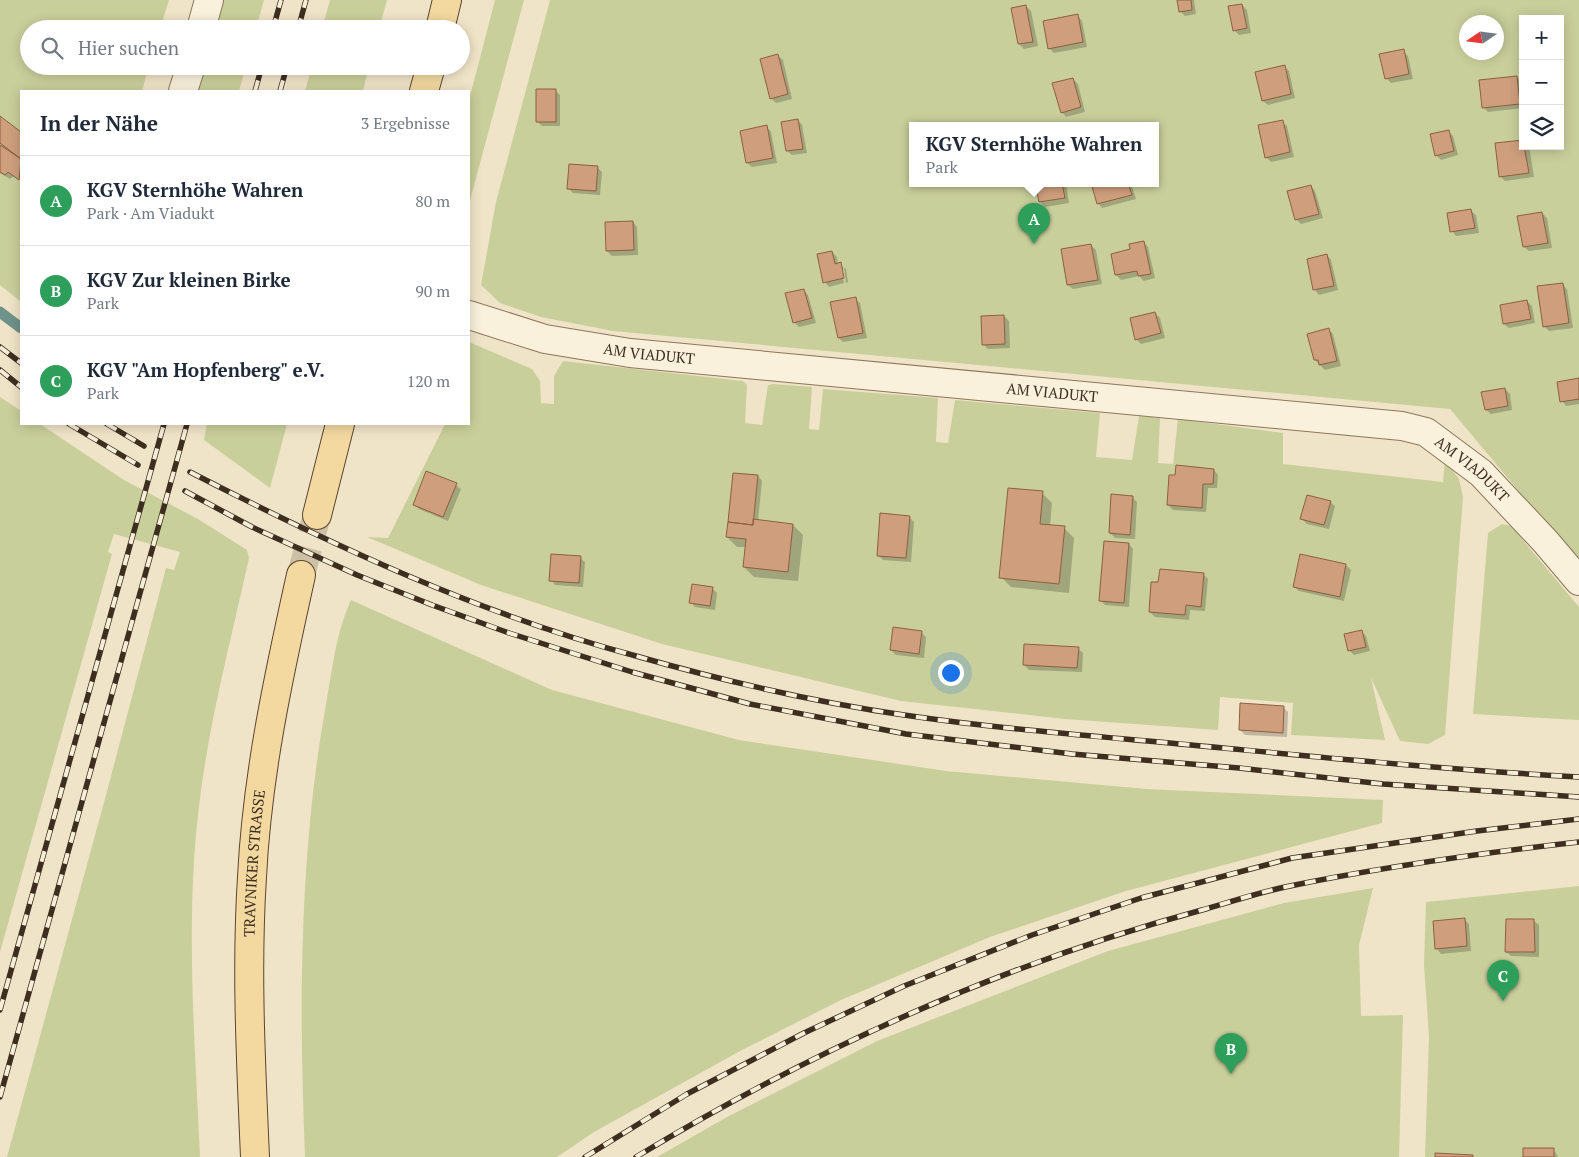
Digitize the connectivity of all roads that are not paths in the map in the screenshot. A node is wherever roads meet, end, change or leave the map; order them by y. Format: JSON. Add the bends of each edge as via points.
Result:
{"nodes":[{"id":1,"x":210,"y":0,"type":"edge"},
{"id":2,"x":447,"y":0,"type":"edge"},
{"id":3,"x":204,"y":20,"type":"edge"},
{"id":4,"x":442,"y":20,"type":"edge"},
{"id":5,"x":187,"y":75,"type":"edge"},
{"id":6,"x":428,"y":75,"type":"edge"},
{"id":7,"x":183,"y":90,"type":"edge"},
{"id":8,"x":424,"y":90,"type":"edge"},
{"id":9,"x":470,"y":315,"type":"edge"},
{"id":10,"x":340,"y":425,"type":"edge"},
{"id":11,"x":317,"y":515,"type":"tunnel mouth"},
{"id":12,"x":301,"y":575,"type":"tunnel mouth"},
{"id":13,"x":1579,"y":581,"type":"edge"},
{"id":14,"x":255,"y":1157,"type":"edge"}],
"edges":[{"from":1,"to":3,"type":"street"},
{"from":2,"to":4,"type":"main road"},
{"from":5,"to":7,"type":"street"},
{"from":6,"to":8,"type":"main road"},
{"from":9,"to":13,"type":"street","name":"AM VIADUKT","via":[[545,339],[630,352],[1402,426],[1426,432],[1481,472]]},
{"from":10,"to":11,"type":"main road"},
{"from":12,"to":14,"type":"main road","name":"TRAVNIKER STRASSE","via":[[273,707],[252,876],[249,979]]}]}
